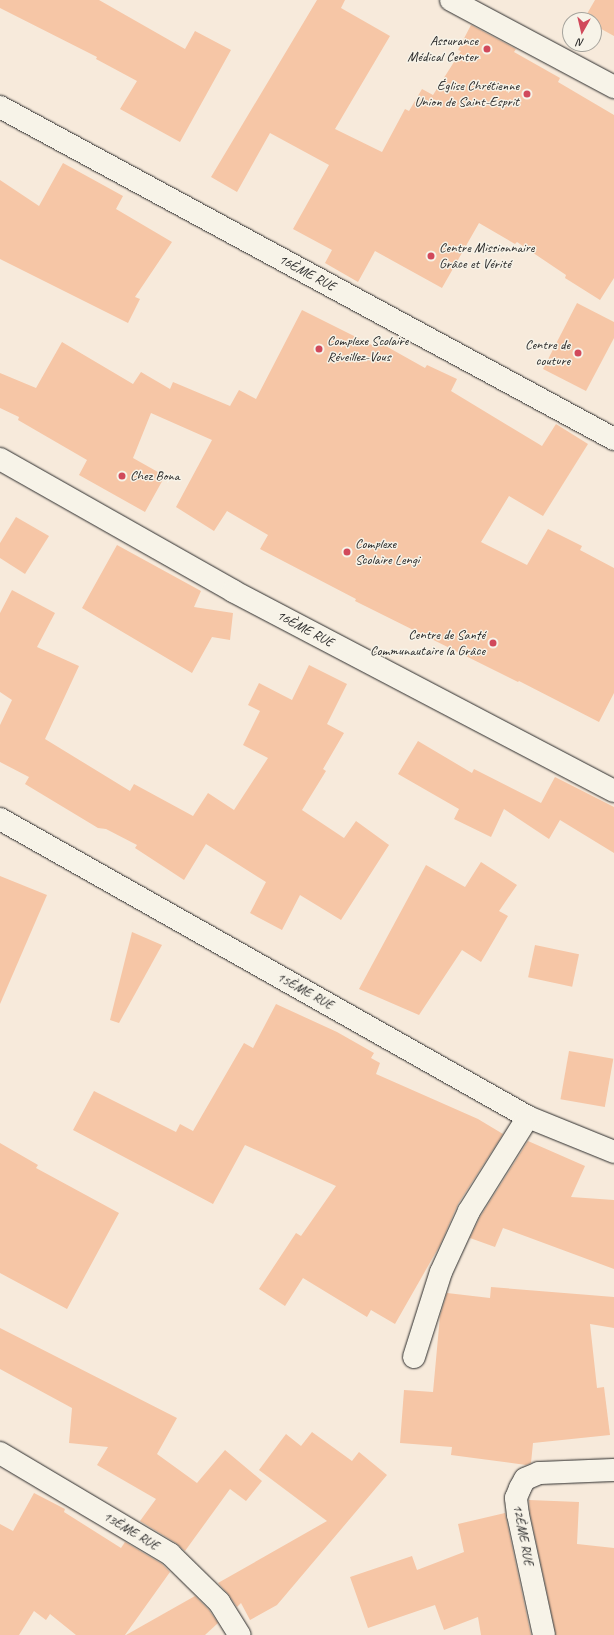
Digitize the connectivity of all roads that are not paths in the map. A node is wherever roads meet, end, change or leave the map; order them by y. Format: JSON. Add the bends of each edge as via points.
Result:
{"nodes":[{"id":1,"x":451,"y":0,"type":"edge"},
{"id":2,"x":614,"y":87,"type":"edge"},
{"id":3,"x":0,"y":107,"type":"edge"},
{"id":4,"x":614,"y":439,"type":"edge"},
{"id":5,"x":0,"y":459,"type":"edge"},
{"id":6,"x":614,"y":791,"type":"edge"},
{"id":7,"x":0,"y":819,"type":"edge"},
{"id":8,"x":528,"y":1117,"type":"junction"},
{"id":9,"x":614,"y":1152,"type":"edge"},
{"id":10,"x":414,"y":1357,"type":"dead end"},
{"id":11,"x":0,"y":1453,"type":"edge"},
{"id":12,"x":614,"y":1470,"type":"edge"},
{"id":13,"x":240,"y":1635,"type":"edge"},
{"id":14,"x":544,"y":1635,"type":"edge"}],
"edges":[{"from":1,"to":2,"type":"street"},
{"from":3,"to":4,"type":"street","name":"16ÈME RUE"},
{"from":5,"to":6,"type":"street","name":"16ÈME RUE","via":[[233,591]]},
{"from":7,"to":8,"type":"street","name":"15ÈME RUE"},
{"from":8,"to":9,"type":"street","name":"15ÈME RUE"},
{"from":8,"to":10,"type":"street","via":[[469,1211],[441,1272]]},
{"from":11,"to":13,"type":"street","name":"13ÈME RUE","via":[[170,1554],[219,1602]]},
{"from":12,"to":14,"type":"street","name":"12ÈME RUE","via":[[539,1473],[525,1479],[520,1488],[516,1498],[518,1515]]}]}
